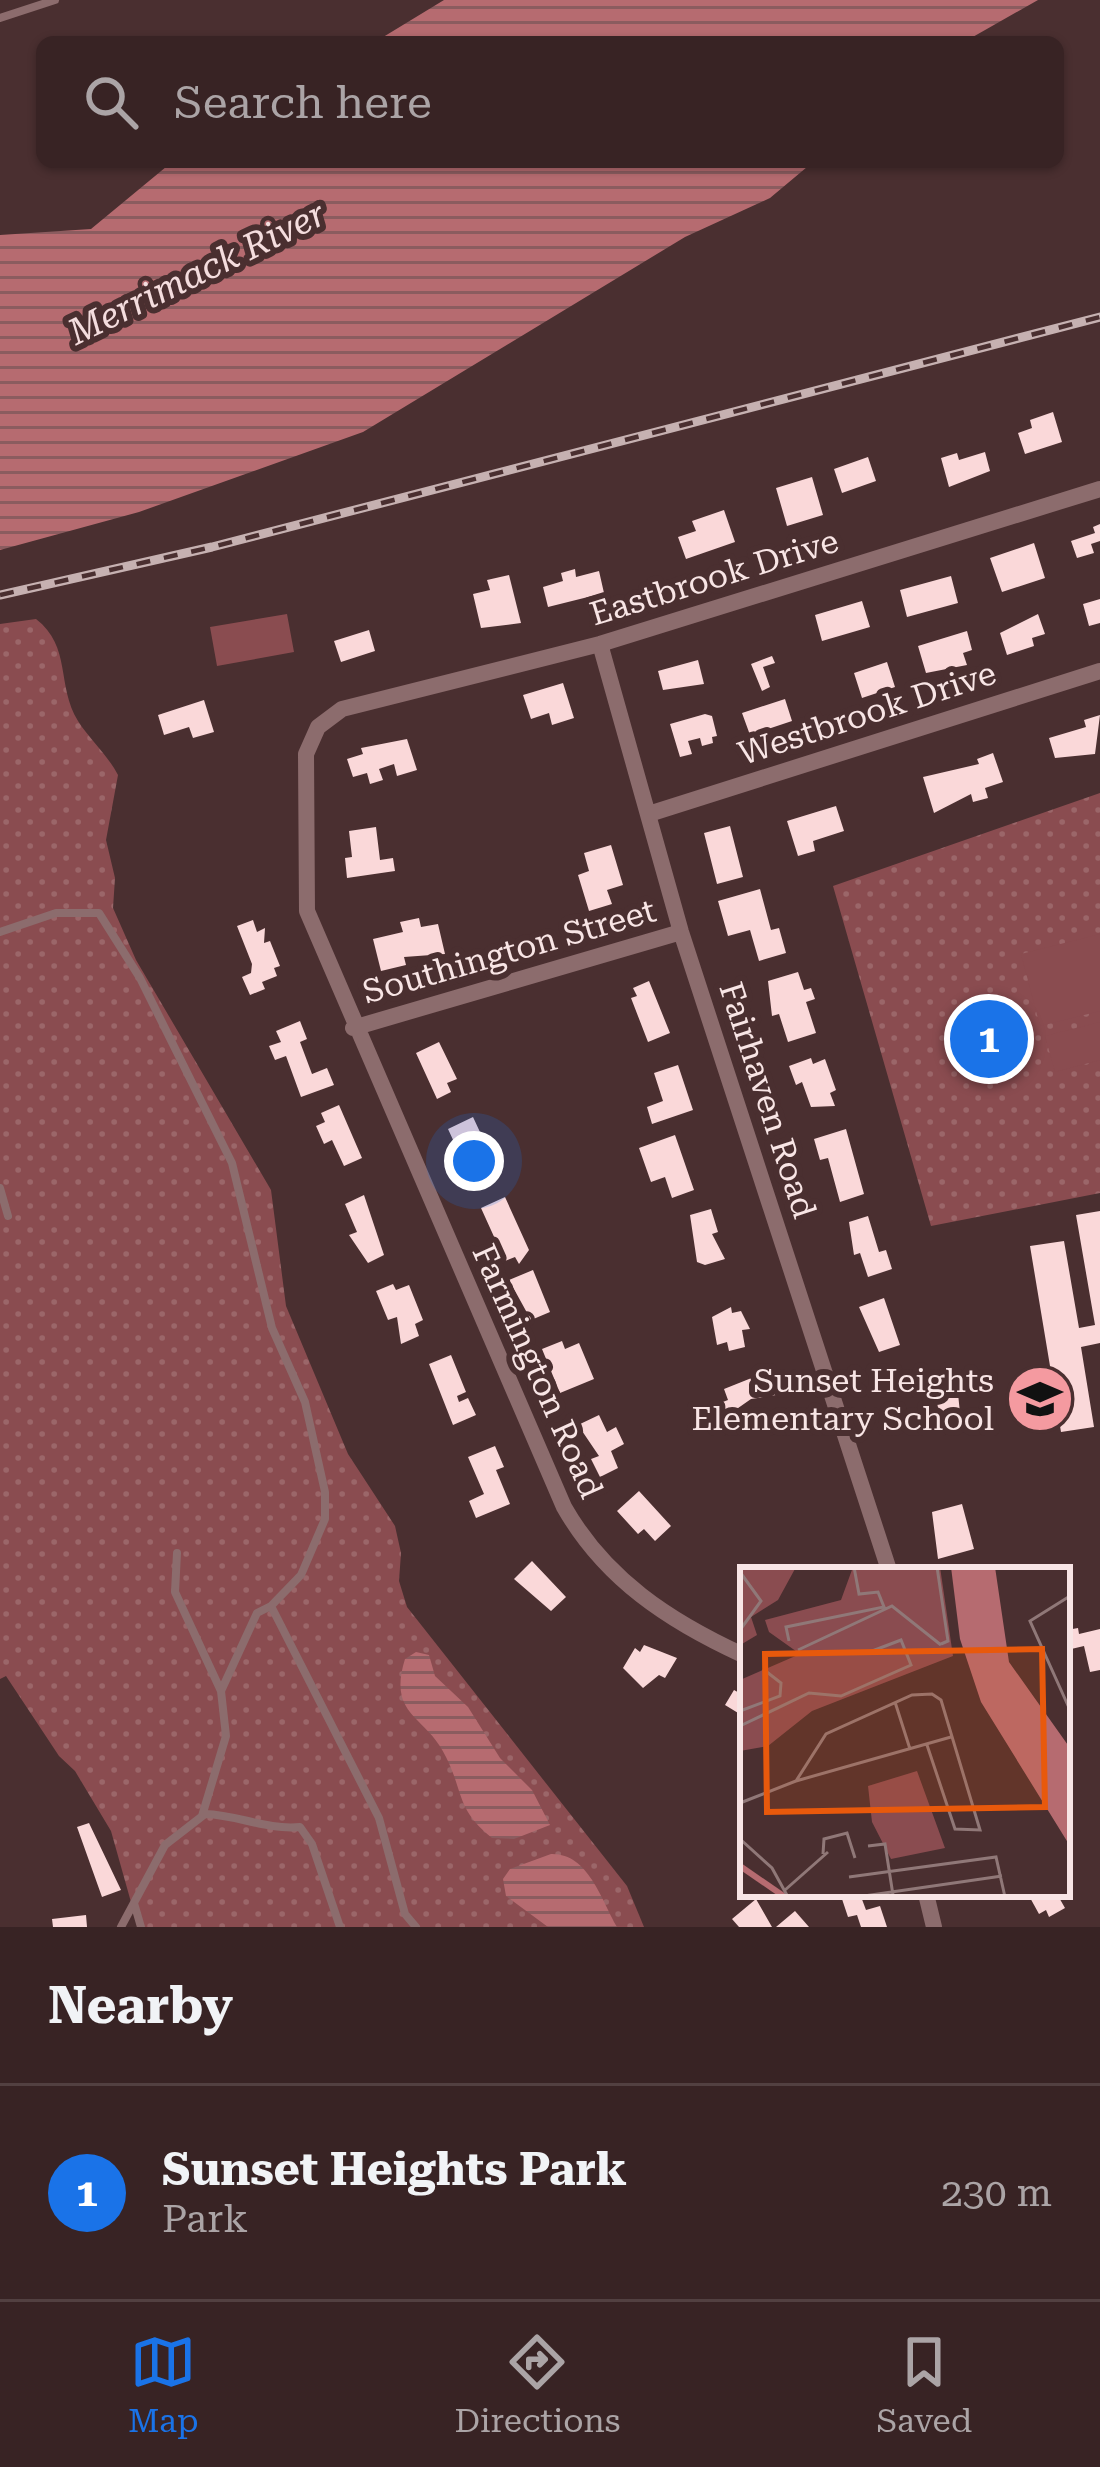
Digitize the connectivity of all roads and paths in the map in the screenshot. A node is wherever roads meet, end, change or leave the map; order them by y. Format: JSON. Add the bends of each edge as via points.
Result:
{"nodes":[{"id":1,"x":55,"y":0,"type":"edge"},
{"id":2,"x":0,"y":18,"type":"edge"},
{"id":3,"x":1100,"y":489,"type":"edge"},
{"id":4,"x":600,"y":644,"type":"junction"},
{"id":5,"x":1100,"y":671,"type":"edge"},
{"id":6,"x":342,"y":709,"type":"joint"},
{"id":7,"x":652,"y":813,"type":"junction"},
{"id":8,"x":0,"y":932,"type":"edge"},
{"id":9,"x":681,"y":932,"type":"junction"},
{"id":10,"x":353,"y":1028,"type":"junction"},
{"id":11,"x":0,"y":1188,"type":"edge"},
{"id":12,"x":8,"y":1216,"type":"dead end"},
{"id":13,"x":177,"y":1553,"type":"dead end"},
{"id":14,"x":888,"y":1567,"type":"edge"},
{"id":15,"x":272,"y":1606,"type":"junction"},
{"id":16,"x":740,"y":1653,"type":"edge"},
{"id":17,"x":220,"y":1691,"type":"junction"},
{"id":18,"x":202,"y":1816,"type":"junction"},
{"id":19,"x":927,"y":1897,"type":"edge"},
{"id":20,"x":133,"y":1902,"type":"junction"},
{"id":21,"x":121,"y":1927,"type":"edge"},
{"id":22,"x":141,"y":1927,"type":"edge"},
{"id":23,"x":340,"y":1927,"type":"edge"},
{"id":24,"x":416,"y":1927,"type":"edge"},
{"id":25,"x":934,"y":1927,"type":"edge"}],
"edges":[{"from":1,"to":2,"type":"lane"},
{"from":3,"to":4,"type":"street","name":"Eastbrook Drive"},
{"from":4,"to":6,"type":"street","name":"Eastbrook Drive"},
{"from":4,"to":7,"type":"street","name":"Fairhaven Road"},
{"from":5,"to":7,"type":"street","name":"Westbrook Drive"},
{"from":6,"to":10,"type":"street","name":"Farmington Road","via":[[318,727],[306,754],[303,878],[307,911]]},
{"from":7,"to":9,"type":"street","name":"Fairhaven Road"},
{"from":8,"to":15,"type":"lane","via":[[56,913],[98,913],[140,978],[232,1163],[325,1492],[315,1550]]},
{"from":9,"to":10,"type":"street","name":"Southington Street"},
{"from":9,"to":14,"type":"street","name":"Fairhaven Road"},
{"from":10,"to":16,"type":"street","name":"Farmington Road","via":[[582,1538],[632,1590]]},
{"from":11,"to":12,"type":"lane"},
{"from":13,"to":17,"type":"lane","via":[[175,1592]]},
{"from":15,"to":17,"type":"lane","via":[[257,1612]]},
{"from":15,"to":24,"type":"lane","via":[[379,1818],[405,1914]]},
{"from":17,"to":18,"type":"lane","via":[[226,1736]]},
{"from":18,"to":20,"type":"lane","via":[[165,1846]]},
{"from":18,"to":23,"type":"lane","via":[[300,1827]]},
{"from":19,"to":25,"type":"street"},
{"from":20,"to":21,"type":"lane"},
{"from":20,"to":22,"type":"lane"}]}
